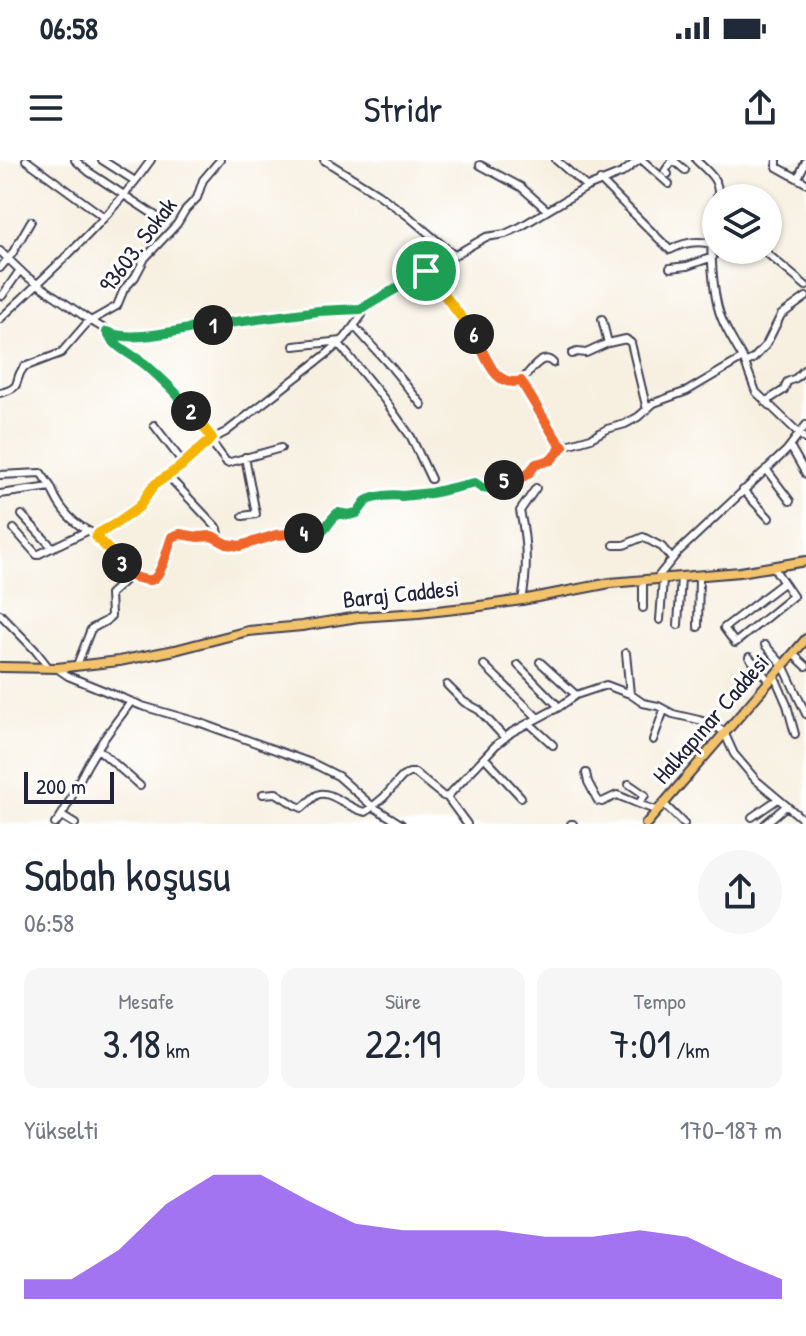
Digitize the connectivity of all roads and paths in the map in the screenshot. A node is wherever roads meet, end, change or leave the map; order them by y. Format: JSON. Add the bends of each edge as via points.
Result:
{"nodes":[{"id":1,"x":26,"y":160,"type":"edge"},
{"id":2,"x":75,"y":160,"type":"edge"},
{"id":3,"x":102,"y":160,"type":"edge"},
{"id":4,"x":151,"y":160,"type":"edge"},
{"id":5,"x":210,"y":160,"type":"edge"},
{"id":6,"x":324,"y":160,"type":"edge"},
{"id":7,"x":556,"y":160,"type":"edge"},
{"id":8,"x":640,"y":160,"type":"edge"},
{"id":9,"x":673,"y":160,"type":"edge"},
{"id":10,"x":696,"y":160,"type":"edge"},
{"id":11,"x":777,"y":160,"type":"edge"},
{"id":12,"x":806,"y":161,"type":"edge"},
{"id":13,"x":218,"y":163,"type":"edge"},
{"id":14,"x":480,"y":165,"type":"dead end"},
{"id":15,"x":685,"y":170,"type":"dead end"},
{"id":16,"x":668,"y":174,"type":"dead end"},
{"id":17,"x":798,"y":178,"type":"junction"},
{"id":18,"x":600,"y":180,"type":"junction"},
{"id":19,"x":135,"y":181,"type":"junction"},
{"id":20,"x":806,"y":183,"type":"edge"},
{"id":21,"x":669,"y":184,"type":"dead end"},
{"id":22,"x":717,"y":184,"type":"edge"},
{"id":23,"x":587,"y":187,"type":"junction"},
{"id":24,"x":124,"y":194,"type":"junction"},
{"id":25,"x":547,"y":210,"type":"junction"},
{"id":26,"x":156,"y":216,"type":"dead end"},
{"id":27,"x":104,"y":217,"type":"junction"},
{"id":28,"x":31,"y":221,"type":"dead end"},
{"id":29,"x":702,"y":241,"type":"edge"},
{"id":30,"x":0,"y":251,"type":"edge"},
{"id":31,"x":454,"y":255,"type":"junction"},
{"id":32,"x":8,"y":259,"type":"junction"},
{"id":33,"x":702,"y":261,"type":"edge"},
{"id":34,"x":714,"y":264,"type":"edge"},
{"id":35,"x":780,"y":264,"type":"edge"},
{"id":36,"x":0,"y":268,"type":"edge"},
{"id":37,"x":670,"y":268,"type":"dead end"},
{"id":38,"x":20,"y":270,"type":"junction"},
{"id":39,"x":426,"y":271,"type":"junction"},
{"id":40,"x":37,"y":284,"type":"junction"},
{"id":41,"x":806,"y":286,"type":"edge"},
{"id":42,"x":2,"y":296,"type":"edge"},
{"id":43,"x":806,"y":297,"type":"edge"},
{"id":44,"x":361,"y":309,"type":"junction"},
{"id":45,"x":0,"y":319,"type":"edge"},
{"id":46,"x":602,"y":319,"type":"dead end"},
{"id":47,"x":91,"y":321,"type":"junction"},
{"id":48,"x":354,"y":326,"type":"junction"},
{"id":49,"x":107,"y":332,"type":"junction"},
{"id":50,"x":340,"y":342,"type":"junction"},
{"id":51,"x":608,"y":343,"type":"junction"},
{"id":52,"x":294,"y":346,"type":"dead end"},
{"id":53,"x":572,"y":354,"type":"dead end"},
{"id":54,"x":744,"y":361,"type":"junction"},
{"id":55,"x":553,"y":363,"type":"dead end"},
{"id":56,"x":806,"y":368,"type":"edge"},
{"id":57,"x":521,"y":381,"type":"junction"},
{"id":58,"x":0,"y":393,"type":"edge"},
{"id":59,"x":765,"y":402,"type":"junction"},
{"id":60,"x":422,"y":405,"type":"dead end"},
{"id":61,"x":647,"y":410,"type":"junction"},
{"id":62,"x":154,"y":425,"type":"dead end"},
{"id":63,"x":806,"y":425,"type":"edge"},
{"id":64,"x":800,"y":432,"type":"junction"},
{"id":65,"x":211,"y":439,"type":"junction"},
{"id":66,"x":806,"y":440,"type":"edge"},
{"id":67,"x":563,"y":446,"type":"junction"},
{"id":68,"x":790,"y":446,"type":"junction"},
{"id":69,"x":281,"y":448,"type":"dead end"},
{"id":70,"x":245,"y":457,"type":"junction"},
{"id":71,"x":184,"y":464,"type":"junction"},
{"id":72,"x":766,"y":469,"type":"junction"},
{"id":73,"x":806,"y":474,"type":"edge"},
{"id":74,"x":0,"y":475,"type":"edge"},
{"id":75,"x":168,"y":476,"type":"junction"},
{"id":76,"x":431,"y":479,"type":"dead end"},
{"id":77,"x":51,"y":487,"type":"junction"},
{"id":78,"x":536,"y":488,"type":"dead end"},
{"id":79,"x":743,"y":490,"type":"junction"},
{"id":80,"x":0,"y":494,"type":"edge"},
{"id":81,"x":790,"y":501,"type":"dead end"},
{"id":82,"x":22,"y":515,"type":"dead end"},
{"id":83,"x":243,"y":516,"type":"dead end"},
{"id":84,"x":769,"y":518,"type":"dead end"},
{"id":85,"x":14,"y":529,"type":"dead end"},
{"id":86,"x":87,"y":531,"type":"junction"},
{"id":87,"x":97,"y":535,"type":"junction"},
{"id":88,"x":220,"y":540,"type":"junction"},
{"id":89,"x":614,"y":545,"type":"dead end"},
{"id":90,"x":52,"y":547,"type":"junction"},
{"id":91,"x":672,"y":559,"type":"junction"},
{"id":92,"x":806,"y":561,"type":"edge"},
{"id":93,"x":773,"y":567,"type":"junction"},
{"id":94,"x":130,"y":576,"type":"junction"},
{"id":95,"x":699,"y":576,"type":"junction"},
{"id":96,"x":681,"y":577,"type":"junction"},
{"id":97,"x":660,"y":578,"type":"junction"},
{"id":98,"x":643,"y":580,"type":"junction"},
{"id":99,"x":783,"y":583,"type":"junction"},
{"id":100,"x":522,"y":600,"type":"junction"},
{"id":101,"x":643,"y":608,"type":"dead end"},
{"id":102,"x":745,"y":611,"type":"junction"},
{"id":103,"x":0,"y":614,"type":"edge"},
{"id":104,"x":660,"y":620,"type":"dead end"},
{"id":105,"x":678,"y":625,"type":"dead end"},
{"id":106,"x":756,"y":626,"type":"junction"},
{"id":107,"x":698,"y":627,"type":"dead end"},
{"id":108,"x":806,"y":639,"type":"edge"},
{"id":109,"x":765,"y":645,"type":"dead end"},
{"id":110,"x":626,"y":653,"type":"dead end"},
{"id":111,"x":793,"y":654,"type":"junction"},
{"id":112,"x":749,"y":657,"type":"dead end"},
{"id":113,"x":540,"y":662,"type":"dead end"},
{"id":114,"x":77,"y":665,"type":"junction"},
{"id":115,"x":484,"y":665,"type":"dead end"},
{"id":116,"x":518,"y":665,"type":"dead end"},
{"id":117,"x":783,"y":665,"type":"junction"},
{"id":118,"x":806,"y":666,"type":"edge"},
{"id":119,"x":0,"y":667,"type":"edge"},
{"id":120,"x":53,"y":668,"type":"junction"},
{"id":121,"x":771,"y":678,"type":"junction"},
{"id":122,"x":447,"y":685,"type":"dead end"},
{"id":123,"x":630,"y":694,"type":"junction"},
{"id":124,"x":576,"y":695,"type":"junction"},
{"id":125,"x":131,"y":702,"type":"junction"},
{"id":126,"x":559,"y":707,"type":"junction"},
{"id":127,"x":664,"y":710,"type":"junction"},
{"id":128,"x":806,"y":714,"type":"edge"},
{"id":129,"x":538,"y":718,"type":"junction"},
{"id":130,"x":529,"y":723,"type":"junction"},
{"id":131,"x":724,"y":732,"type":"junction"},
{"id":132,"x":795,"y":734,"type":"dead end"},
{"id":133,"x":505,"y":738,"type":"junction"},
{"id":134,"x":653,"y":740,"type":"dead end"},
{"id":135,"x":553,"y":745,"type":"dead end"},
{"id":136,"x":98,"y":749,"type":"junction"},
{"id":137,"x":485,"y":758,"type":"junction"},
{"id":138,"x":586,"y":773,"type":"dead end"},
{"id":139,"x":629,"y":784,"type":"dead end"},
{"id":140,"x":140,"y":786,"type":"dead end"},
{"id":141,"x":768,"y":791,"type":"junction"},
{"id":142,"x":263,"y":794,"type":"dead end"},
{"id":143,"x":447,"y":797,"type":"junction"},
{"id":144,"x":521,"y":797,"type":"dead end"},
{"id":145,"x":760,"y":797,"type":"dead end"},
{"id":146,"x":778,"y":799,"type":"junction"},
{"id":147,"x":639,"y":803,"type":"junction"},
{"id":148,"x":372,"y":806,"type":"junction"},
{"id":149,"x":786,"y":806,"type":"junction"},
{"id":150,"x":661,"y":807,"type":"junction"},
{"id":151,"x":62,"y":816,"type":"junction"},
{"id":152,"x":752,"y":817,"type":"dead end"},
{"id":153,"x":806,"y":822,"type":"edge"},
{"id":154,"x":55,"y":824,"type":"edge"},
{"id":155,"x":75,"y":824,"type":"edge"},
{"id":156,"x":401,"y":824,"type":"edge"},
{"id":157,"x":467,"y":824,"type":"edge"},
{"id":158,"x":646,"y":824,"type":"edge"},
{"id":159,"x":684,"y":824,"type":"edge"},
{"id":160,"x":765,"y":824,"type":"edge"}],
"edges":[{"from":1,"to":27,"type":"street"},
{"from":2,"to":24,"type":"street"},
{"from":3,"to":19,"type":"street"},
{"from":4,"to":19,"type":"street"},
{"from":5,"to":13,"type":"street"},
{"from":6,"to":31,"type":"street","via":[[398,208]]},
{"from":7,"to":23,"type":"street"},
{"from":8,"to":18,"type":"street"},
{"from":8,"to":21,"type":"street"},
{"from":9,"to":15,"type":"street"},
{"from":9,"to":16,"type":"street"},
{"from":10,"to":22,"type":"street"},
{"from":11,"to":17,"type":"street","via":[[777,167]]},
{"from":12,"to":17,"type":"street"},
{"from":13,"to":47,"type":"street","name":"93603. Sokak","via":[[203,180],[197,198],[145,258],[119,303]]},
{"from":14,"to":25,"type":"street","via":[[521,187]]},
{"from":17,"to":20,"type":"street"},
{"from":18,"to":23,"type":"street"},
{"from":18,"to":29,"type":"street","via":[[670,250]]},
{"from":19,"to":24,"type":"street"},
{"from":23,"to":25,"type":"street"},
{"from":24,"to":26,"type":"street"},
{"from":24,"to":27,"type":"street"},
{"from":25,"to":31,"type":"street"},
{"from":27,"to":40,"type":"street"},
{"from":28,"to":32,"type":"street"},
{"from":30,"to":32,"type":"street"},
{"from":31,"to":39,"type":"street"},
{"from":32,"to":36,"type":"street"},
{"from":32,"to":38,"type":"street"},
{"from":33,"to":37,"type":"street"},
{"from":34,"to":54,"type":"street","via":[[717,306]]},
{"from":35,"to":41,"type":"street"},
{"from":38,"to":40,"type":"street"},
{"from":38,"to":42,"type":"street"},
{"from":39,"to":44,"type":"street"},
{"from":39,"to":57,"type":"street","via":[[465,320],[494,373],[506,382]]},
{"from":40,"to":45,"type":"street"},
{"from":40,"to":47,"type":"street"},
{"from":43,"to":54,"type":"street","via":[[781,315],[766,345]]},
{"from":44,"to":48,"type":"street"},
{"from":44,"to":49,"type":"street","via":[[152,335]]},
{"from":46,"to":51,"type":"street"},
{"from":47,"to":49,"type":"street"},
{"from":47,"to":58,"type":"street","name":"93603. Sokak","via":[[61,353],[24,367],[15,387]]},
{"from":48,"to":50,"type":"street"},
{"from":48,"to":60,"type":"street"},
{"from":49,"to":65,"type":"street","via":[[184,401]]},
{"from":50,"to":52,"type":"street"},
{"from":50,"to":65,"type":"street"},
{"from":50,"to":76,"type":"street","via":[[411,437]]},
{"from":51,"to":53,"type":"street"},
{"from":51,"to":61,"type":"street","via":[[631,343]]},
{"from":54,"to":59,"type":"street"},
{"from":54,"to":61,"type":"street"},
{"from":55,"to":57,"type":"street","via":[[541,359]]},
{"from":56,"to":59,"type":"street"},
{"from":57,"to":67,"type":"street"},
{"from":59,"to":64,"type":"street"},
{"from":61,"to":67,"type":"street","via":[[625,424]]},
{"from":62,"to":71,"type":"street"},
{"from":63,"to":64,"type":"street"},
{"from":64,"to":66,"type":"street"},
{"from":64,"to":68,"type":"street"},
{"from":65,"to":70,"type":"street","via":[[227,463]]},
{"from":65,"to":71,"type":"street"},
{"from":67,"to":88,"type":"street","via":[[528,474],[507,478],[491,489],[475,483],[378,498],[365,502],[357,513],[338,513],[319,534],[276,535],[240,546]]},
{"from":68,"to":72,"type":"street"},
{"from":68,"to":73,"type":"street"},
{"from":69,"to":70,"type":"street"},
{"from":70,"to":83,"type":"street","via":[[256,514]]},
{"from":71,"to":75,"type":"street"},
{"from":72,"to":79,"type":"street"},
{"from":72,"to":81,"type":"street"},
{"from":74,"to":77,"type":"street","via":[[41,473]]},
{"from":75,"to":87,"type":"street","via":[[154,485],[139,507]]},
{"from":75,"to":88,"type":"street","via":[[218,529]]},
{"from":77,"to":80,"type":"street"},
{"from":77,"to":86,"type":"street","via":[[57,504]]},
{"from":78,"to":100,"type":"street","via":[[520,511],[527,561]]},
{"from":79,"to":84,"type":"street"},
{"from":79,"to":91,"type":"street"},
{"from":82,"to":90,"type":"street"},
{"from":85,"to":90,"type":"street","via":[[37,555]]},
{"from":86,"to":87,"type":"street"},
{"from":86,"to":90,"type":"street"},
{"from":87,"to":94,"type":"street"},
{"from":88,"to":94,"type":"street","via":[[172,537],[154,579]]},
{"from":89,"to":91,"type":"street","via":[[643,537]]},
{"from":91,"to":97,"type":"street"},
{"from":92,"to":93,"type":"main road","name":"Baraj Caddesi"},
{"from":93,"to":95,"type":"main road","name":"Baraj Caddesi"},
{"from":93,"to":99,"type":"street"},
{"from":94,"to":114,"type":"street","via":[[110,594],[111,616],[91,629]]},
{"from":95,"to":96,"type":"main road","name":"Baraj Caddesi"},
{"from":95,"to":107,"type":"street"},
{"from":96,"to":97,"type":"main road","name":"Baraj Caddesi"},
{"from":96,"to":105,"type":"street"},
{"from":97,"to":98,"type":"main road","name":"Baraj Caddesi"},
{"from":97,"to":104,"type":"street"},
{"from":98,"to":100,"type":"main road","name":"Baraj Caddesi"},
{"from":98,"to":101,"type":"street"},
{"from":99,"to":102,"type":"street"},
{"from":99,"to":106,"type":"street","via":[[793,596]]},
{"from":100,"to":114,"type":"main road","name":"Baraj Caddesi","via":[[248,631],[164,653]]},
{"from":102,"to":106,"type":"street"},
{"from":102,"to":106,"type":"street","via":[[724,628],[735,643]]},
{"from":103,"to":120,"type":"street"},
{"from":108,"to":111,"type":"main road","name":"Halkapınar Caddesi"},
{"from":109,"to":117,"type":"street"},
{"from":110,"to":123,"type":"street"},
{"from":111,"to":117,"type":"main road","name":"Halkapınar Caddesi"},
{"from":111,"to":118,"type":"street"},
{"from":112,"to":121,"type":"street"},
{"from":113,"to":124,"type":"street"},
{"from":114,"to":120,"type":"main road","name":"Baraj Caddesi"},
{"from":115,"to":129,"type":"street"},
{"from":116,"to":126,"type":"street"},
{"from":117,"to":121,"type":"main road","name":"Halkapınar Caddesi"},
{"from":117,"to":128,"type":"street"},
{"from":119,"to":120,"type":"main road","name":"Baraj Caddesi"},
{"from":120,"to":125,"type":"street"},
{"from":121,"to":131,"type":"main road","name":"Halkapınar Caddesi"},
{"from":121,"to":132,"type":"street","via":[[787,705]]},
{"from":122,"to":133,"type":"street"},
{"from":123,"to":124,"type":"street","via":[[606,685]]},
{"from":123,"to":127,"type":"street"},
{"from":124,"to":126,"type":"street"},
{"from":125,"to":136,"type":"street"},
{"from":125,"to":148,"type":"street","via":[[314,764],[338,776]]},
{"from":126,"to":129,"type":"street"},
{"from":127,"to":131,"type":"street"},
{"from":127,"to":134,"type":"street"},
{"from":129,"to":130,"type":"street"},
{"from":130,"to":133,"type":"street"},
{"from":130,"to":135,"type":"street"},
{"from":131,"to":141,"type":"street","via":[[734,754]]},
{"from":131,"to":150,"type":"main road","name":"Halkapınar Caddesi"},
{"from":133,"to":137,"type":"street"},
{"from":136,"to":140,"type":"street"},
{"from":136,"to":151,"type":"street"},
{"from":137,"to":143,"type":"street"},
{"from":137,"to":144,"type":"street"},
{"from":138,"to":147,"type":"street","via":[[598,801],[617,795]]},
{"from":139,"to":147,"type":"street","via":[[645,795]]},
{"from":141,"to":145,"type":"street"},
{"from":141,"to":146,"type":"street"},
{"from":142,"to":148,"type":"street","via":[[276,793],[302,808],[321,793],[361,812]]},
{"from":143,"to":148,"type":"street","via":[[409,773]]},
{"from":143,"to":157,"type":"street"},
{"from":146,"to":149,"type":"street"},
{"from":146,"to":152,"type":"street"},
{"from":147,"to":150,"type":"street","via":[[652,811]]},
{"from":148,"to":156,"type":"street"},
{"from":149,"to":153,"type":"street"},
{"from":149,"to":160,"type":"street"},
{"from":150,"to":158,"type":"main road","name":"Halkapınar Caddesi"},
{"from":150,"to":159,"type":"street"},
{"from":151,"to":154,"type":"street"},
{"from":151,"to":155,"type":"street"}]}
